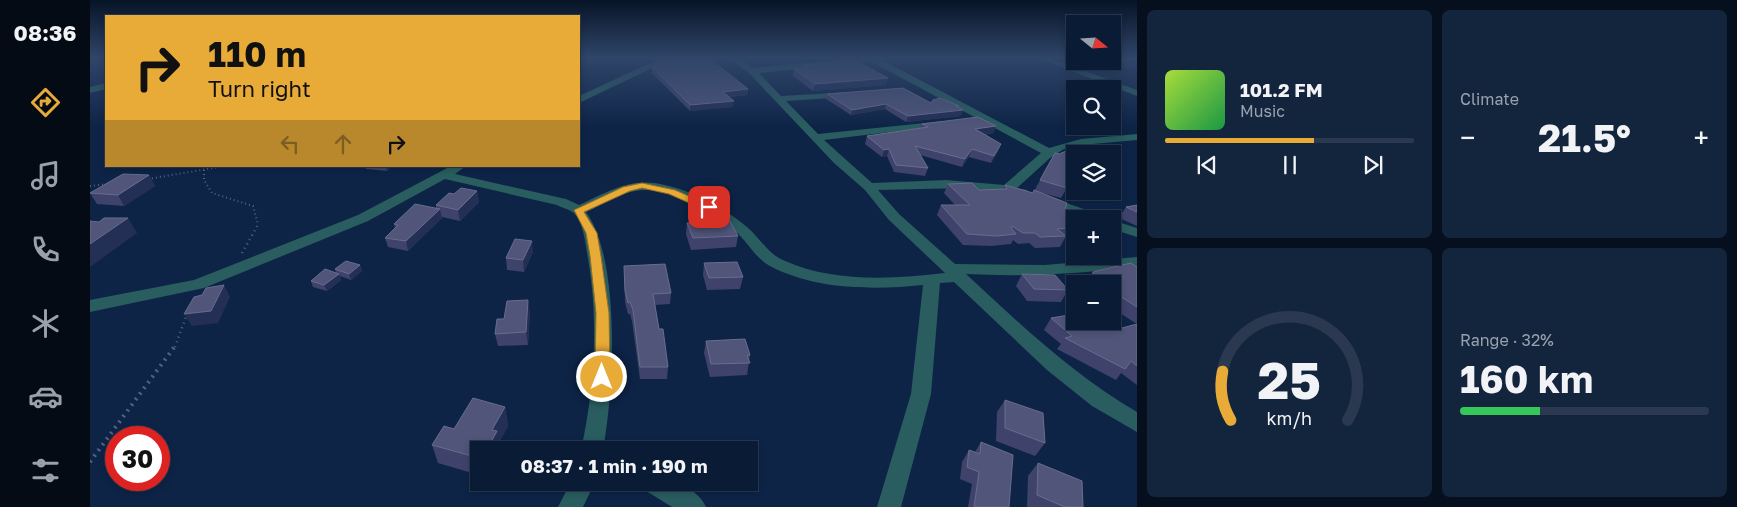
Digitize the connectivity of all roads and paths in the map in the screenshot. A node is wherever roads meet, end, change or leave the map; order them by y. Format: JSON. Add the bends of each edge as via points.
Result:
{"nodes":[{"id":1,"x":618,"y":81,"type":"edge"},
{"id":2,"x":761,"y":81,"type":"edge"},
{"id":3,"x":915,"y":81,"type":"edge"},
{"id":4,"x":1103,"y":81,"type":"edge"},
{"id":5,"x":105,"y":86,"type":"edge"},
{"id":6,"x":925,"y":86,"type":"junction"},
{"id":7,"x":907,"y":88,"type":"edge"},
{"id":8,"x":90,"y":90,"type":"edge"},
{"id":9,"x":861,"y":93,"type":"edge"},
{"id":10,"x":1137,"y":93,"type":"edge"},
{"id":11,"x":779,"y":99,"type":"junction"},
{"id":12,"x":580,"y":100,"type":"edge"},
{"id":13,"x":984,"y":118,"type":"junction"},
{"id":14,"x":966,"y":120,"type":"edge"},
{"id":15,"x":948,"y":122,"type":"edge"},
{"id":16,"x":816,"y":137,"type":"junction"},
{"id":17,"x":1137,"y":137,"type":"edge"},
{"id":18,"x":1049,"y":153,"type":"junction"},
{"id":19,"x":220,"y":167,"type":"edge"},
{"id":20,"x":458,"y":167,"type":"edge"},
{"id":21,"x":204,"y":170,"type":"junction"},
{"id":22,"x":444,"y":175,"type":"junction"},
{"id":23,"x":146,"y":179,"type":"edge"},
{"id":24,"x":108,"y":184,"type":"edge"},
{"id":25,"x":90,"y":186,"type":"edge"},
{"id":26,"x":869,"y":187,"type":"junction"},
{"id":27,"x":1007,"y":189,"type":"junction"},
{"id":28,"x":579,"y":210,"type":"junction"},
{"id":29,"x":1071,"y":210,"type":"edge"},
{"id":30,"x":1121,"y":227,"type":"edge"},
{"id":31,"x":1137,"y":233,"type":"edge"},
{"id":32,"x":1137,"y":262,"type":"edge"},
{"id":33,"x":231,"y":272,"type":"junction"},
{"id":34,"x":955,"y":273,"type":"junction"},
{"id":35,"x":932,"y":280,"type":"junction"},
{"id":36,"x":198,"y":284,"type":"junction"},
{"id":37,"x":90,"y":306,"type":"edge"},
{"id":38,"x":1137,"y":423,"type":"edge"},
{"id":39,"x":596,"y":441,"type":"edge"},
{"id":40,"x":90,"y":462,"type":"edge"},
{"id":41,"x":579,"y":491,"type":"edge"},
{"id":42,"x":666,"y":491,"type":"edge"},
{"id":43,"x":570,"y":507,"type":"edge"},
{"id":44,"x":694,"y":507,"type":"edge"},
{"id":45,"x":889,"y":507,"type":"edge"}],
"edges":[{"from":1,"to":12,"type":"street"},
{"from":2,"to":11,"type":"street"},
{"from":3,"to":6,"type":"street"},
{"from":4,"to":10,"type":"street"},
{"from":5,"to":8,"type":"street"},
{"from":6,"to":7,"type":"street"},
{"from":6,"to":13,"type":"street"},
{"from":9,"to":11,"type":"street"},
{"from":11,"to":16,"type":"street"},
{"from":13,"to":14,"type":"street"},
{"from":13,"to":18,"type":"street"},
{"from":15,"to":16,"type":"street","via":[[865,134]]},
{"from":16,"to":26,"type":"street"},
{"from":17,"to":18,"type":"street","via":[[1065,146]]},
{"from":18,"to":27,"type":"street"},
{"from":19,"to":21,"type":"path"},
{"from":20,"to":22,"type":"street"},
{"from":21,"to":23,"type":"path"},
{"from":21,"to":33,"type":"path","via":[[202,181],[206,189],[219,197],[253,206],[259,222]]},
{"from":22,"to":28,"type":"street","via":[[561,202]]},
{"from":22,"to":33,"type":"street","via":[[363,218]]},
{"from":24,"to":25,"type":"path"},
{"from":26,"to":27,"type":"street","via":[[958,184]]},
{"from":26,"to":34,"type":"street","via":[[894,217]]},
{"from":27,"to":29,"type":"street"},
{"from":28,"to":35,"type":"street","via":[[626,189],[656,187],[709,207],[729,219],[768,258],[783,266],[851,283]]},
{"from":28,"to":39,"type":"street","via":[[592,233],[602,313],[602,377]]},
{"from":30,"to":31,"type":"street"},
{"from":32,"to":34,"type":"street","via":[[1031,271]]},
{"from":33,"to":36,"type":"street"},
{"from":34,"to":35,"type":"street"},
{"from":34,"to":38,"type":"street","via":[[1054,365],[1099,400]]},
{"from":35,"to":45,"type":"street","via":[[921,394]]},
{"from":36,"to":37,"type":"street"},
{"from":36,"to":40,"type":"path","via":[[173,351]]},
{"from":41,"to":43,"type":"street"},
{"from":42,"to":44,"type":"street"}]}
